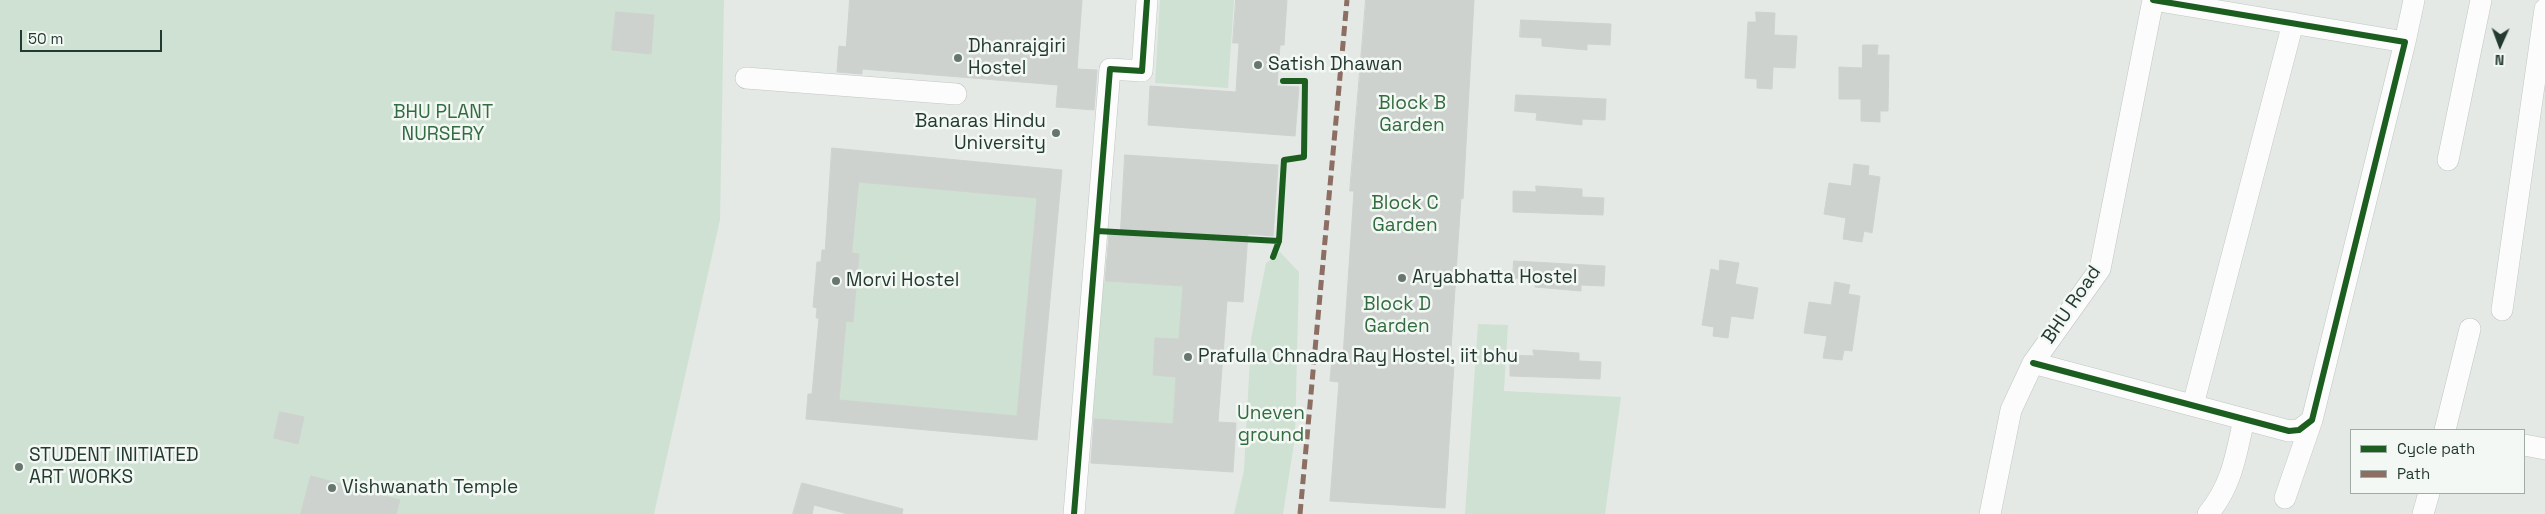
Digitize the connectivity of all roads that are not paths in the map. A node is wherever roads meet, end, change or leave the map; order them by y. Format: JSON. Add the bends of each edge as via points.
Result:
{"nodes":[{"id":1,"x":1147,"y":0,"type":"edge"},
{"id":2,"x":2153,"y":0,"type":"edge"},
{"id":3,"x":2414,"y":0,"type":"edge"},
{"id":4,"x":2481,"y":0,"type":"edge"},
{"id":5,"x":2545,"y":9,"type":"edge"},
{"id":6,"x":2293,"y":23,"type":"junction"},
{"id":7,"x":2405,"y":42,"type":"junction"},
{"id":8,"x":2541,"y":63,"type":"edge"},
{"id":9,"x":746,"y":78,"type":"dead end"},
{"id":10,"x":956,"y":94,"type":"dead end"},
{"id":11,"x":2448,"y":160,"type":"dead end"},
{"id":12,"x":2502,"y":310,"type":"dead end"},
{"id":13,"x":2470,"y":329,"type":"dead end"},
{"id":14,"x":2033,"y":363,"type":"junction"},
{"id":15,"x":2193,"y":405,"type":"junction"},
{"id":16,"x":2244,"y":419,"type":"junction"},
{"id":17,"x":2312,"y":420,"type":"junction"},
{"id":18,"x":2446,"y":429,"type":"edge"},
{"id":19,"x":2525,"y":445,"type":"edge"},
{"id":20,"x":2545,"y":449,"type":"edge"},
{"id":21,"x":2429,"y":494,"type":"edge"},
{"id":22,"x":2285,"y":498,"type":"dead end"},
{"id":23,"x":1074,"y":514,"type":"edge"},
{"id":24,"x":1990,"y":514,"type":"edge"},
{"id":25,"x":2208,"y":514,"type":"edge"},
{"id":26,"x":2424,"y":514,"type":"edge"}],
"edges":[{"from":1,"to":23,"type":"street","via":[[1142,72],[1110,69]]},
{"from":2,"to":6,"type":"street"},
{"from":2,"to":14,"type":"street","name":"BHU Road","via":[[2100,269]]},
{"from":3,"to":7,"type":"street"},
{"from":4,"to":11,"type":"street"},
{"from":5,"to":8,"type":"street"},
{"from":6,"to":7,"type":"street"},
{"from":6,"to":15,"type":"street"},
{"from":7,"to":17,"type":"street"},
{"from":8,"to":12,"type":"street"},
{"from":9,"to":10,"type":"street"},
{"from":13,"to":18,"type":"street"},
{"from":14,"to":15,"type":"street"},
{"from":14,"to":24,"type":"street","name":"BHU Road","via":[[2011,410]]},
{"from":15,"to":16,"type":"street"},
{"from":16,"to":17,"type":"street","via":[[2289,431],[2299,430]]},
{"from":16,"to":25,"type":"street","via":[[2228,483],[2222,497]]},
{"from":17,"to":22,"type":"street"},
{"from":19,"to":20,"type":"street"},
{"from":21,"to":26,"type":"street"}]}
